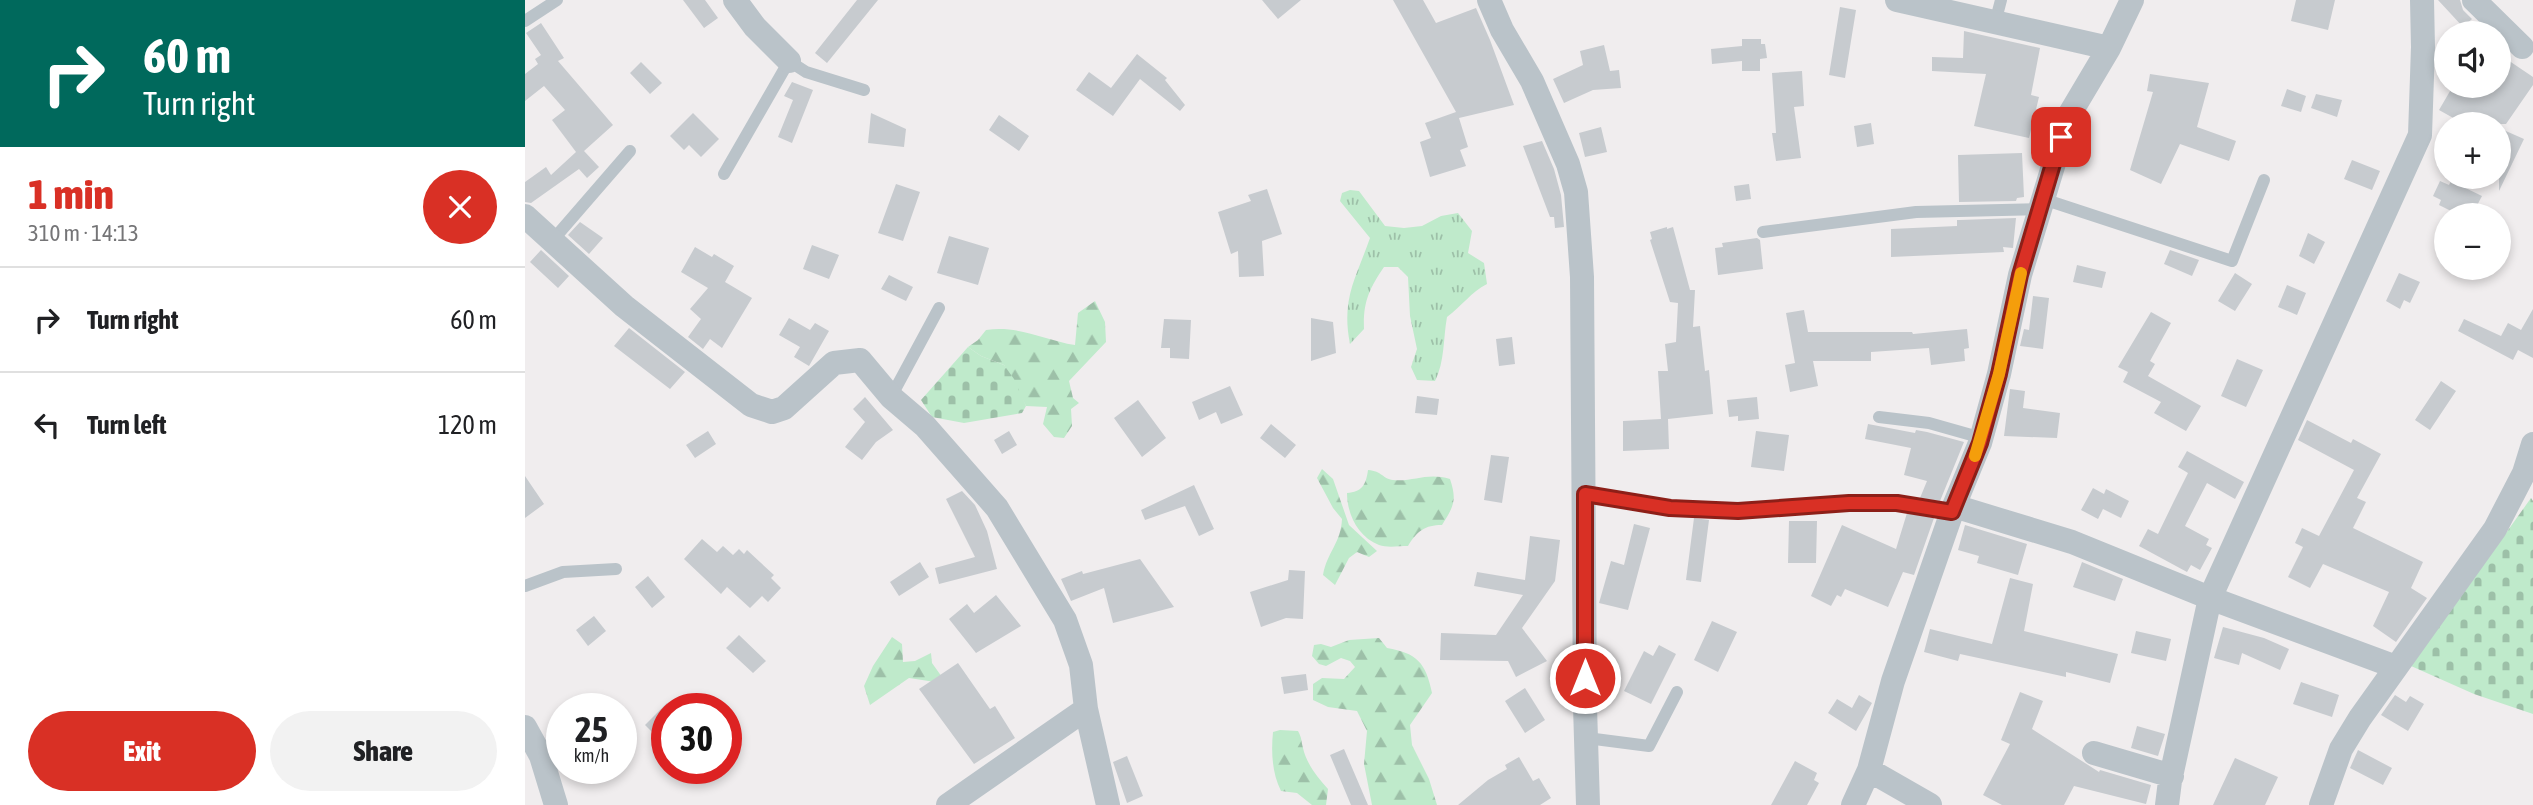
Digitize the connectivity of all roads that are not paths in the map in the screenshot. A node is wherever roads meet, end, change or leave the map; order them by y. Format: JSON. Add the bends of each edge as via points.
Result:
{"nodes":[{"id":1,"x":557,"y":0,"type":"edge"},
{"id":2,"x":735,"y":0,"type":"edge"},
{"id":3,"x":1489,"y":0,"type":"edge"},
{"id":4,"x":1897,"y":0,"type":"edge"},
{"id":5,"x":2132,"y":0,"type":"edge"},
{"id":6,"x":2422,"y":0,"type":"edge"},
{"id":7,"x":2474,"y":0,"type":"edge"},
{"id":8,"x":1957,"y":7,"type":"edge"},
{"id":9,"x":1998,"y":11,"type":"edge"},
{"id":10,"x":525,"y":21,"type":"edge"},
{"id":11,"x":2529,"y":44,"type":"edge"},
{"id":12,"x":2109,"y":48,"type":"junction"},
{"id":13,"x":789,"y":61,"type":"junction"},
{"id":14,"x":864,"y":90,"type":"dead end"},
{"id":15,"x":630,"y":151,"type":"dead end"},
{"id":16,"x":724,"y":174,"type":"dead end"},
{"id":17,"x":2263,"y":180,"type":"dead end"},
{"id":18,"x":2041,"y":204,"type":"junction"},
{"id":19,"x":525,"y":216,"type":"edge"},
{"id":20,"x":1763,"y":232,"type":"dead end"},
{"id":21,"x":552,"y":241,"type":"junction"},
{"id":22,"x":939,"y":308,"type":"dead end"},
{"id":23,"x":891,"y":397,"type":"junction"},
{"id":24,"x":1879,"y":417,"type":"dead end"},
{"id":25,"x":1982,"y":438,"type":"junction"},
{"id":26,"x":2533,"y":444,"type":"edge"},
{"id":27,"x":2529,"y":479,"type":"edge"},
{"id":28,"x":1585,"y":494,"type":"junction"},
{"id":29,"x":1953,"y":509,"type":"junction"},
{"id":30,"x":616,"y":569,"type":"dead end"},
{"id":31,"x":525,"y":586,"type":"edge"},
{"id":32,"x":2210,"y":598,"type":"junction"},
{"id":33,"x":2396,"y":667,"type":"junction"},
{"id":34,"x":1677,"y":692,"type":"dead end"},
{"id":35,"x":1086,"y":709,"type":"junction"},
{"id":36,"x":525,"y":727,"type":"edge"},
{"id":37,"x":1587,"y":738,"type":"junction"},
{"id":38,"x":2094,"y":753,"type":"dead end"},
{"id":39,"x":1869,"y":771,"type":"junction"},
{"id":40,"x":2172,"y":776,"type":"junction"},
{"id":41,"x":556,"y":805,"type":"edge"},
{"id":42,"x":948,"y":805,"type":"edge"},
{"id":43,"x":1108,"y":805,"type":"edge"},
{"id":44,"x":1588,"y":805,"type":"edge"},
{"id":45,"x":1853,"y":805,"type":"edge"},
{"id":46,"x":1930,"y":805,"type":"edge"},
{"id":47,"x":2167,"y":805,"type":"edge"},
{"id":48,"x":2321,"y":805,"type":"edge"}],
"edges":[{"from":1,"to":10,"type":"lane"},
{"from":2,"to":13,"type":"street"},
{"from":3,"to":28,"type":"street","via":[[1532,81],[1576,192]]},
{"from":4,"to":8,"type":"street"},
{"from":5,"to":12,"type":"street"},
{"from":6,"to":32,"type":"street","via":[[2420,135]]},
{"from":7,"to":11,"type":"street"},
{"from":8,"to":9,"type":"street"},
{"from":9,"to":12,"type":"street"},
{"from":12,"to":18,"type":"street","via":[[2068,117]]},
{"from":13,"to":14,"type":"lane","via":[[806,72]]},
{"from":13,"to":16,"type":"lane"},
{"from":15,"to":21,"type":"lane"},
{"from":17,"to":18,"type":"lane","via":[[2232,261]]},
{"from":18,"to":20,"type":"lane","via":[[1916,212]]},
{"from":18,"to":25,"type":"street"},
{"from":19,"to":21,"type":"street"},
{"from":21,"to":23,"type":"street","via":[[624,306],[751,405],[772,412],[784,408],[834,363],[860,360]]},
{"from":22,"to":23,"type":"lane"},
{"from":23,"to":35,"type":"street","via":[[925,426],[997,508],[1065,620],[1080,665]]},
{"from":24,"to":25,"type":"lane","via":[[1929,423]]},
{"from":25,"to":29,"type":"street"},
{"from":26,"to":27,"type":"street"},
{"from":27,"to":33,"type":"street"},
{"from":28,"to":29,"type":"lane","via":[[1670,508],[1738,511],[1849,503]]},
{"from":28,"to":37,"type":"street"},
{"from":29,"to":32,"type":"street","via":[[2072,542]]},
{"from":29,"to":39,"type":"street","via":[[1893,681]]},
{"from":30,"to":31,"type":"lane","via":[[563,572]]},
{"from":32,"to":33,"type":"street"},
{"from":32,"to":40,"type":"street"},
{"from":33,"to":48,"type":"street","via":[[2341,749]]},
{"from":34,"to":37,"type":"lane","via":[[1649,746]]},
{"from":35,"to":42,"type":"street"},
{"from":35,"to":43,"type":"street"},
{"from":36,"to":41,"type":"street","via":[[541,756]]},
{"from":37,"to":44,"type":"street"},
{"from":38,"to":40,"type":"street"},
{"from":39,"to":45,"type":"street"},
{"from":39,"to":46,"type":"street"},
{"from":40,"to":47,"type":"street"}]}
